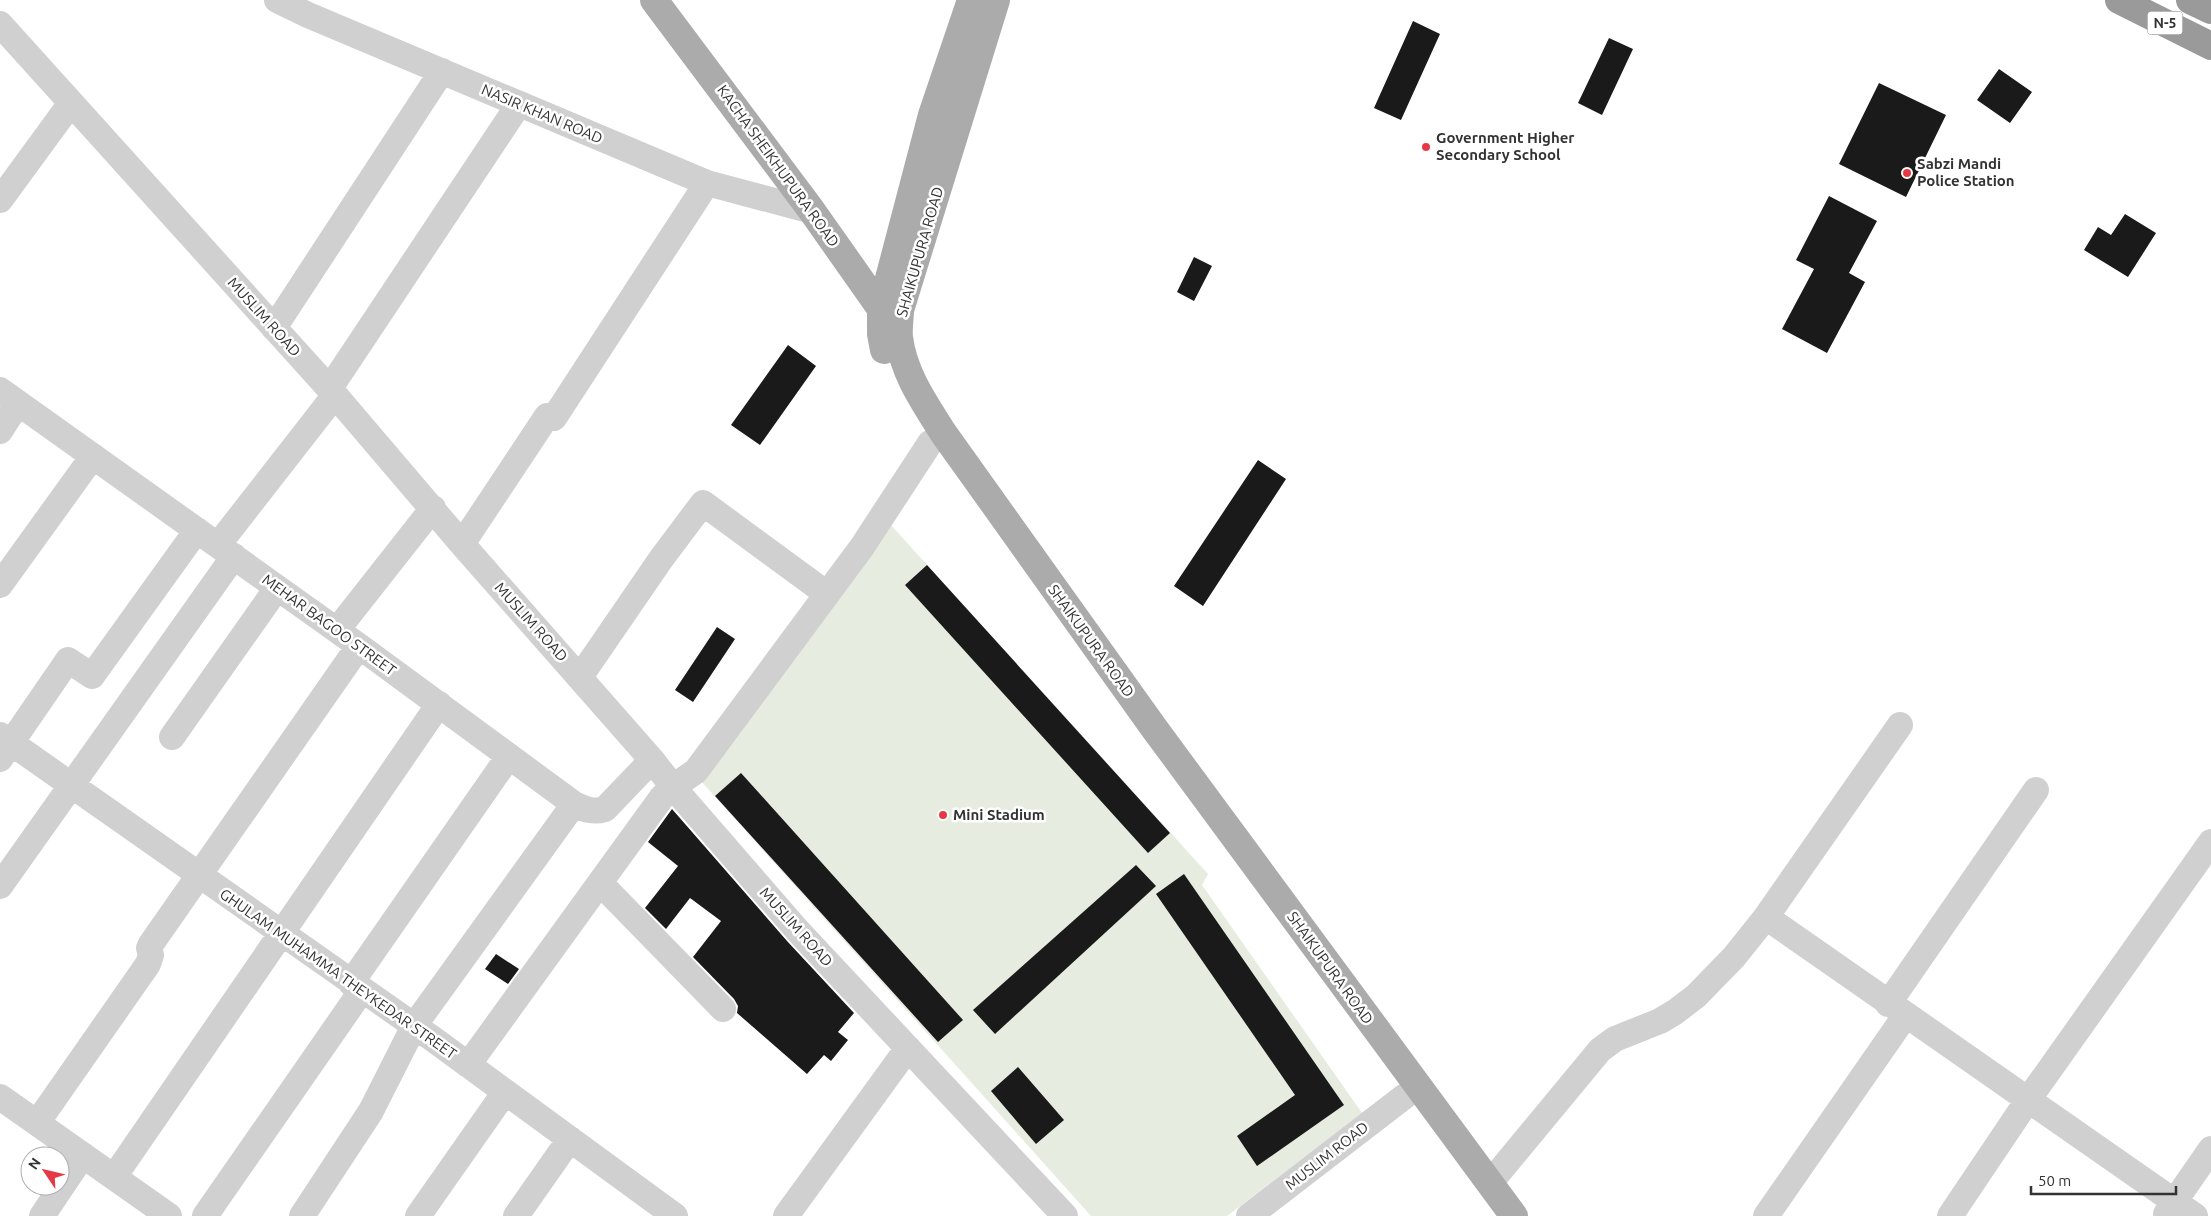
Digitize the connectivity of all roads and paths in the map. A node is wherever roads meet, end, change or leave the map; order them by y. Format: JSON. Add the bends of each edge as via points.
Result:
{"nodes":[{"id":1,"x":277,"y":0,"type":"edge"},
{"id":2,"x":654,"y":0,"type":"edge"},
{"id":3,"x":971,"y":0,"type":"edge"},
{"id":4,"x":996,"y":0,"type":"edge"},
{"id":5,"x":2119,"y":0,"type":"edge"},
{"id":6,"x":2190,"y":0,"type":"edge"},
{"id":7,"x":2211,"y":10,"type":"edge"},
{"id":8,"x":0,"y":24,"type":"edge"},
{"id":9,"x":2211,"y":46,"type":"edge"},
{"id":10,"x":442,"y":71,"type":"junction"},
{"id":11,"x":71,"y":103,"type":"junction"},
{"id":12,"x":519,"y":104,"type":"junction"},
{"id":13,"x":706,"y":183,"type":"junction"},
{"id":14,"x":0,"y":200,"type":"edge"},
{"id":15,"x":812,"y":211,"type":"junction"},
{"id":16,"x":881,"y":309,"type":"junction"},
{"id":17,"x":274,"y":328,"type":"junction"},
{"id":18,"x":898,"y":335,"type":"junction"},
{"id":19,"x":333,"y":392,"type":"junction"},
{"id":20,"x":9,"y":396,"type":"edge"},
{"id":21,"x":0,"y":431,"type":"edge"},
{"id":22,"x":930,"y":443,"type":"junction"},
{"id":23,"x":93,"y":456,"type":"junction"},
{"id":24,"x":433,"y":508,"type":"junction"},
{"id":25,"x":197,"y":530,"type":"junction"},
{"id":26,"x":462,"y":544,"type":"junction"},
{"id":27,"x":226,"y":551,"type":"junction"},
{"id":28,"x":0,"y":585,"type":"edge"},
{"id":29,"x":277,"y":588,"type":"junction"},
{"id":30,"x":827,"y":594,"type":"junction"},
{"id":31,"x":336,"y":630,"type":"junction"},
{"id":32,"x":359,"y":646,"type":"junction"},
{"id":33,"x":580,"y":677,"type":"junction"},
{"id":34,"x":439,"y":704,"type":"junction"},
{"id":35,"x":1900,"y":725,"type":"dead end"},
{"id":36,"x":172,"y":737,"type":"dead end"},
{"id":37,"x":4,"y":745,"type":"edge"},
{"id":38,"x":509,"y":756,"type":"junction"},
{"id":39,"x":652,"y":760,"type":"junction"},
{"id":40,"x":72,"y":786,"type":"junction"},
{"id":41,"x":673,"y":787,"type":"junction"},
{"id":42,"x":2036,"y":790,"type":"dead end"},
{"id":43,"x":574,"y":804,"type":"junction"},
{"id":44,"x":2211,"y":842,"type":"edge"},
{"id":45,"x":198,"y":875,"type":"junction"},
{"id":46,"x":601,"y":884,"type":"junction"},
{"id":47,"x":0,"y":886,"type":"edge"},
{"id":48,"x":1766,"y":917,"type":"junction"},
{"id":49,"x":282,"y":934,"type":"junction"},
{"id":50,"x":357,"y":986,"type":"junction"},
{"id":51,"x":723,"y":1009,"type":"dead end"},
{"id":52,"x":1897,"y":1010,"type":"junction"},
{"id":53,"x":414,"y":1026,"type":"junction"},
{"id":54,"x":908,"y":1048,"type":"junction"},
{"id":55,"x":468,"y":1065,"type":"junction"},
{"id":56,"x":505,"y":1092,"type":"junction"},
{"id":57,"x":1405,"y":1096,"type":"junction"},
{"id":58,"x":2028,"y":1100,"type":"junction"},
{"id":59,"x":2,"y":1102,"type":"edge"},
{"id":60,"x":37,"y":1123,"type":"junction"},
{"id":61,"x":570,"y":1139,"type":"junction"},
{"id":62,"x":2211,"y":1149,"type":"edge"},
{"id":63,"x":83,"y":1155,"type":"junction"},
{"id":64,"x":114,"y":1177,"type":"junction"},
{"id":65,"x":1490,"y":1183,"type":"junction"},
{"id":66,"x":2178,"y":1211,"type":"edge"},
{"id":67,"x":157,"y":1213,"type":"edge"},
{"id":68,"x":42,"y":1216,"type":"edge"},
{"id":69,"x":206,"y":1216,"type":"edge"},
{"id":70,"x":302,"y":1216,"type":"edge"},
{"id":71,"x":418,"y":1216,"type":"edge"},
{"id":72,"x":516,"y":1216,"type":"edge"},
{"id":73,"x":675,"y":1216,"type":"edge"},
{"id":74,"x":786,"y":1216,"type":"edge"},
{"id":75,"x":1065,"y":1216,"type":"edge"},
{"id":76,"x":1249,"y":1216,"type":"edge"},
{"id":77,"x":1494,"y":1216,"type":"edge"},
{"id":78,"x":1514,"y":1216,"type":"edge"},
{"id":79,"x":1766,"y":1216,"type":"edge"},
{"id":80,"x":1950,"y":1216,"type":"edge"}],
"edges":[{"from":1,"to":10,"type":"street","name":"NASIR KHAN ROAD"},
{"from":2,"to":15,"type":"main road","name":"KACHA SHEIKHUPURA ROAD"},
{"from":3,"to":16,"type":"main road","name":"SHAIKUPURA ROAD","via":[[932,115]]},
{"from":4,"to":18,"type":"main road","name":"SHAIKUPURA ROAD","via":[[900,310]]},
{"from":5,"to":9,"type":"highway","number":"N-5"},
{"from":6,"to":7,"type":"highway","number":"N-5"},
{"from":8,"to":11,"type":"street","name":"MUSLIM ROAD"},
{"from":10,"to":12,"type":"street","name":"NASIR KHAN ROAD"},
{"from":10,"to":17,"type":"street"},
{"from":11,"to":14,"type":"street"},
{"from":11,"to":17,"type":"street","name":"MUSLIM ROAD"},
{"from":12,"to":13,"type":"street","name":"NASIR KHAN ROAD"},
{"from":12,"to":19,"type":"street"},
{"from":13,"to":15,"type":"street","name":"NASIR KHAN ROAD"},
{"from":13,"to":26,"type":"street","via":[[554,418],[547,416]]},
{"from":15,"to":16,"type":"main road","name":"KACHA SHEIKHUPURA ROAD"},
{"from":16,"to":18,"type":"main road","name":"KACHA SHEIKHUPURA ROAD"},
{"from":16,"to":22,"type":"main road","name":"SHAIKUPURA ROAD","via":[[881,334],[888,365]]},
{"from":17,"to":19,"type":"street","name":"MUSLIM ROAD"},
{"from":18,"to":65,"type":"main road","name":"SHAIKUPURA ROAD","via":[[903,360],[944,434],[1154,728]]},
{"from":19,"to":24,"type":"street","name":"MUSLIM ROAD"},
{"from":19,"to":27,"type":"street"},
{"from":20,"to":21,"type":"street"},
{"from":20,"to":23,"type":"street","name":"MEHAR BAGOO STREET"},
{"from":22,"to":30,"type":"street"},
{"from":22,"to":57,"type":"main road","name":"SHAIKUPURA ROAD","via":[[1141,738]]},
{"from":23,"to":25,"type":"street","name":"MEHAR BAGOO STREET"},
{"from":23,"to":28,"type":"street"},
{"from":24,"to":26,"type":"street","name":"MUSLIM ROAD"},
{"from":24,"to":31,"type":"street"},
{"from":25,"to":27,"type":"street","name":"MEHAR BAGOO STREET"},
{"from":25,"to":37,"type":"street","via":[[92,676],[68,660]]},
{"from":26,"to":33,"type":"street","name":"MUSLIM ROAD"},
{"from":27,"to":29,"type":"street","name":"MEHAR BAGOO STREET"},
{"from":27,"to":40,"type":"street"},
{"from":29,"to":31,"type":"street","name":"MEHAR BAGOO STREET"},
{"from":29,"to":36,"type":"street"},
{"from":30,"to":33,"type":"street","via":[[703,503]]},
{"from":30,"to":41,"type":"street","via":[[696,770]]},
{"from":31,"to":32,"type":"street","name":"MEHAR BAGOO STREET"},
{"from":32,"to":34,"type":"street","name":"MEHAR BAGOO STREET"},
{"from":32,"to":45,"type":"street"},
{"from":33,"to":39,"type":"street","name":"MUSLIM ROAD"},
{"from":34,"to":38,"type":"street","name":"MEHAR BAGOO STREET"},
{"from":34,"to":49,"type":"street"},
{"from":35,"to":48,"type":"street"},
{"from":37,"to":40,"type":"street","name":"GHULAM MUHAMMA THEYKEDAR STREET"},
{"from":38,"to":43,"type":"street","name":"MEHAR BAGOO STREET"},
{"from":38,"to":50,"type":"street"},
{"from":39,"to":41,"type":"street","name":"MUSLIM ROAD"},
{"from":39,"to":43,"type":"street","name":"MEHAR BAGOO STREET","via":[[605,809],[588,810]]},
{"from":40,"to":45,"type":"street","name":"GHULAM MUHAMMA THEYKEDAR STREET"},
{"from":40,"to":47,"type":"street"},
{"from":41,"to":46,"type":"street","via":[[662,797]]},
{"from":41,"to":54,"type":"street","name":"MUSLIM ROAD","via":[[798,931]]},
{"from":42,"to":52,"type":"street"},
{"from":43,"to":53,"type":"street"},
{"from":44,"to":58,"type":"street"},
{"from":45,"to":49,"type":"street","name":"GHULAM MUHAMMA THEYKEDAR STREET"},
{"from":45,"to":60,"type":"street","via":[[151,944],[148,964]]},
{"from":46,"to":51,"type":"street"},
{"from":46,"to":55,"type":"street"},
{"from":48,"to":52,"type":"street"},
{"from":48,"to":65,"type":"street","via":[[1734,957],[1687,1004],[1600,1050]]},
{"from":49,"to":50,"type":"street","name":"GHULAM MUHAMMA THEYKEDAR STREET"},
{"from":49,"to":64,"type":"street"},
{"from":50,"to":53,"type":"street","name":"GHULAM MUHAMMA THEYKEDAR STREET"},
{"from":50,"to":69,"type":"street"},
{"from":52,"to":58,"type":"street"},
{"from":52,"to":79,"type":"street"},
{"from":53,"to":55,"type":"street","name":"GHULAM MUHAMMA THEYKEDAR STREET"},
{"from":53,"to":70,"type":"street","via":[[371,1111]]},
{"from":54,"to":74,"type":"street"},
{"from":54,"to":75,"type":"street","name":"MUSLIM ROAD"},
{"from":55,"to":56,"type":"street","name":"GHULAM MUHAMMA THEYKEDAR STREET"},
{"from":56,"to":61,"type":"street","name":"GHULAM MUHAMMA THEYKEDAR STREET"},
{"from":56,"to":71,"type":"street"},
{"from":57,"to":76,"type":"street","name":"MUSLIM ROAD"},
{"from":57,"to":77,"type":"main road","name":"SHAIKUPURA ROAD"},
{"from":58,"to":66,"type":"street"},
{"from":58,"to":80,"type":"street"},
{"from":59,"to":60,"type":"street"},
{"from":60,"to":63,"type":"street"},
{"from":61,"to":72,"type":"street"},
{"from":61,"to":73,"type":"street","name":"GHULAM MUHAMMA THEYKEDAR STREET"},
{"from":62,"to":66,"type":"street"},
{"from":63,"to":64,"type":"street"},
{"from":63,"to":68,"type":"street"},
{"from":64,"to":67,"type":"street"},
{"from":65,"to":78,"type":"main road","name":"SHAIKUPURA ROAD"}]}
